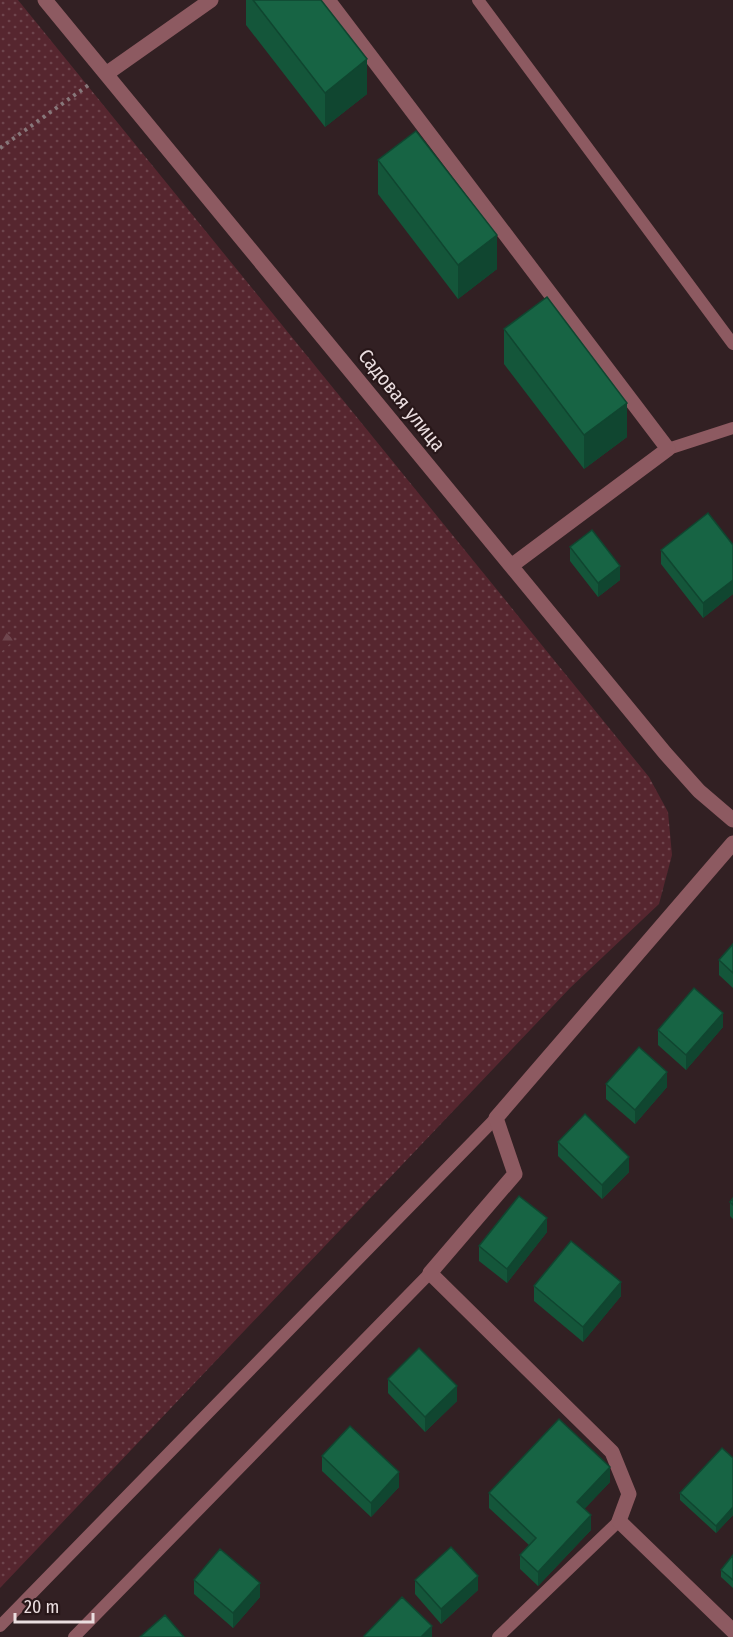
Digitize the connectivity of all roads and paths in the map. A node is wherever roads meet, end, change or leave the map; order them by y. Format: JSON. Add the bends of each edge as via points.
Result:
{"nodes":[{"id":1,"x":45,"y":0,"type":"edge"},
{"id":2,"x":211,"y":0,"type":"edge"},
{"id":3,"x":328,"y":0,"type":"edge"},
{"id":4,"x":478,"y":0,"type":"edge"},
{"id":5,"x":106,"y":74,"type":"junction"},
{"id":6,"x":0,"y":148,"type":"edge"},
{"id":7,"x":733,"y":344,"type":"edge"},
{"id":8,"x":733,"y":428,"type":"edge"},
{"id":9,"x":668,"y":449,"type":"junction"},
{"id":10,"x":511,"y":566,"type":"junction"},
{"id":11,"x":733,"y":820,"type":"edge"},
{"id":12,"x":733,"y":843,"type":"edge"},
{"id":13,"x":496,"y":1118,"type":"junction"},
{"id":14,"x":430,"y":1273,"type":"junction"},
{"id":15,"x":619,"y":1521,"type":"junction"},
{"id":16,"x":0,"y":1626,"type":"edge"},
{"id":17,"x":733,"y":1630,"type":"edge"},
{"id":18,"x":74,"y":1637,"type":"edge"},
{"id":19,"x":498,"y":1637,"type":"edge"}],
"edges":[{"from":1,"to":5,"type":"street","name":"Садовая улица"},
{"from":2,"to":5,"type":"street"},
{"from":3,"to":9,"type":"street"},
{"from":4,"to":7,"type":"lane"},
{"from":5,"to":6,"type":"path"},
{"from":5,"to":10,"type":"street","name":"Садовая улица"},
{"from":8,"to":9,"type":"lane"},
{"from":9,"to":10,"type":"street"},
{"from":10,"to":11,"type":"street","name":"Садовая улица","via":[[665,753],[699,791]]},
{"from":12,"to":13,"type":"street"},
{"from":13,"to":14,"type":"street","via":[[515,1174]]},
{"from":13,"to":16,"type":"lane"},
{"from":14,"to":15,"type":"street","via":[[612,1452],[629,1494]]},
{"from":14,"to":18,"type":"lane"},
{"from":15,"to":17,"type":"street"},
{"from":15,"to":19,"type":"lane"}]}
